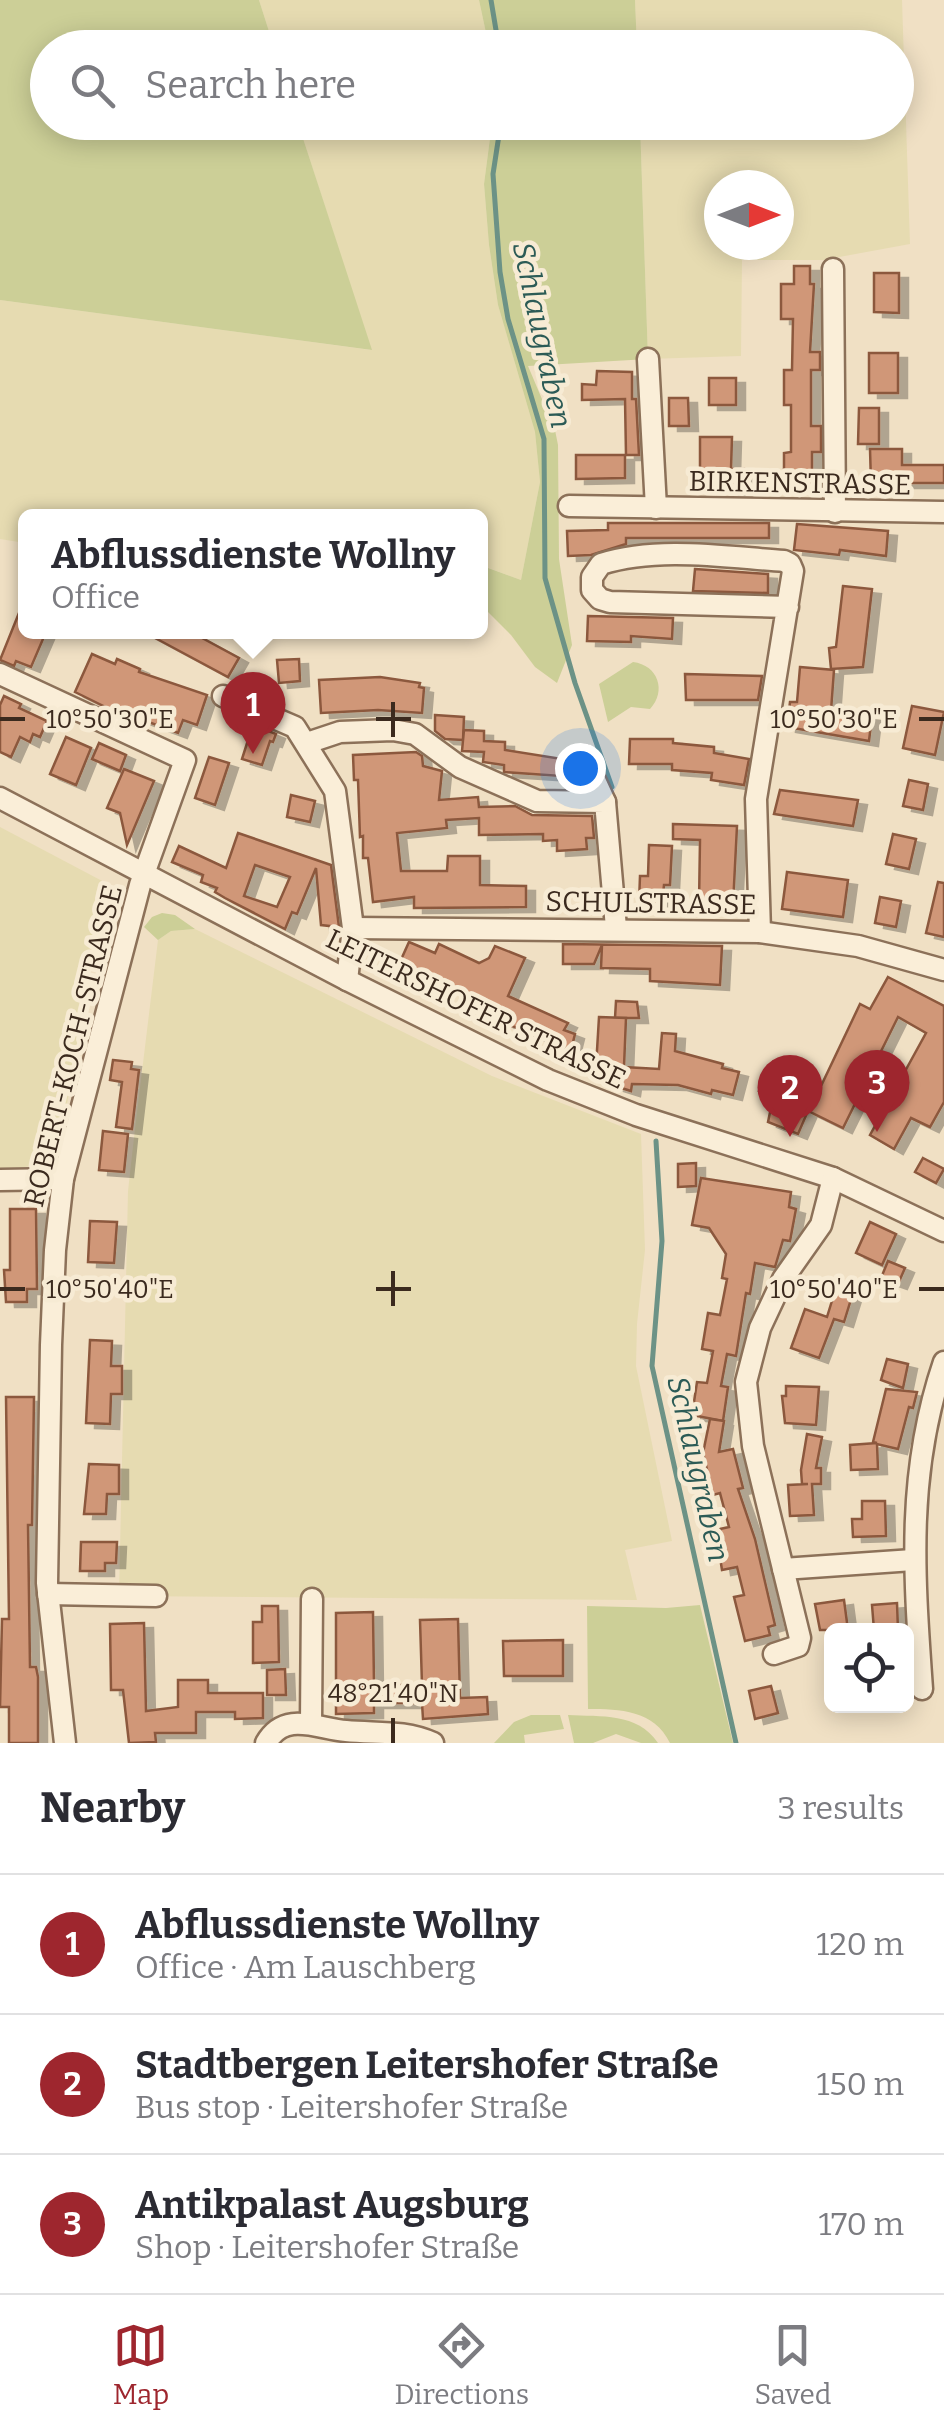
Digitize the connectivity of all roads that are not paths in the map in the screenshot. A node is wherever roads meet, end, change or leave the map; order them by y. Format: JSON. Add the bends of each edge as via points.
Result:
{"nodes":[{"id":1,"x":832,"y":268,"type":"dead end"},
{"id":2,"x":648,"y":359,"type":"dead end"},
{"id":3,"x":569,"y":506,"type":"dead end"},
{"id":4,"x":656,"y":508,"type":"junction"},
{"id":5,"x":835,"y":512,"type":"junction"},
{"id":6,"x":944,"y":512,"type":"edge"},
{"id":7,"x":788,"y":608,"type":"junction"},
{"id":8,"x":0,"y":674,"type":"edge"},
{"id":9,"x":223,"y":696,"type":"dead end"},
{"id":10,"x":307,"y":743,"type":"junction"},
{"id":11,"x":584,"y":756,"type":"dead end"},
{"id":12,"x":0,"y":798,"type":"edge"},
{"id":13,"x":604,"y":802,"type":"junction"},
{"id":14,"x":144,"y":872,"type":"junction"},
{"id":15,"x":353,"y":928,"type":"junction"},
{"id":16,"x":616,"y":928,"type":"junction"},
{"id":17,"x":760,"y":932,"type":"junction"},
{"id":18,"x":944,"y":970,"type":"edge"},
{"id":19,"x":346,"y":980,"type":"junction"},
{"id":20,"x":832,"y":1178,"type":"junction"},
{"id":21,"x":63,"y":1179,"type":"junction"},
{"id":22,"x":0,"y":1180,"type":"edge"},
{"id":23,"x":944,"y":1231,"type":"edge"},
{"id":24,"x":944,"y":1362,"type":"edge"},
{"id":25,"x":913,"y":1560,"type":"junction"},
{"id":26,"x":783,"y":1569,"type":"junction"},
{"id":27,"x":48,"y":1594,"type":"junction"},
{"id":28,"x":156,"y":1596,"type":"dead end"},
{"id":29,"x":312,"y":1599,"type":"dead end"},
{"id":30,"x":774,"y":1654,"type":"dead end"},
{"id":31,"x":922,"y":1688,"type":"dead end"},
{"id":32,"x":311,"y":1722,"type":"junction"},
{"id":33,"x":64,"y":1743,"type":"edge"},
{"id":34,"x":266,"y":1743,"type":"edge"},
{"id":35,"x":433,"y":1743,"type":"edge"}],
"edges":[{"from":1,"to":5,"type":"street"},
{"from":2,"to":4,"type":"street","name":"BIRKENSTRASSE"},
{"from":3,"to":4,"type":"street","name":"BIRKENSTRASSE"},
{"from":4,"to":5,"type":"street","name":"BIRKENSTRASSE"},
{"from":5,"to":6,"type":"street","name":"BIRKENSTRASSE"},
{"from":7,"to":7,"type":"street","via":[[793,571],[784,561],[636,556],[601,564],[592,578],[592,590],[610,602]]},
{"from":7,"to":17,"type":"street","via":[[756,800]]},
{"from":8,"to":14,"type":"street","name":"ROBERT-KOCH-STRASSE","via":[[185,760]]},
{"from":9,"to":10,"type":"street","via":[[294,727]]},
{"from":10,"to":13,"type":"street","via":[[340,732],[414,734],[468,771],[537,801]]},
{"from":10,"to":15,"type":"street","via":[[336,792]]},
{"from":11,"to":13,"type":"street"},
{"from":12,"to":14,"type":"street","name":"LEITERSHOFER STRASSE"},
{"from":13,"to":16,"type":"street"},
{"from":14,"to":19,"type":"street","name":"LEITERSHOFER STRASSE"},
{"from":14,"to":21,"type":"street","name":"ROBERT-KOCH-STRASSE"},
{"from":15,"to":16,"type":"street","name":"SCHULSTRASSE"},
{"from":15,"to":19,"type":"street"},
{"from":16,"to":17,"type":"street","name":"SCHULSTRASSE"},
{"from":17,"to":18,"type":"street","name":"SCHULSTRASSE","via":[[858,946]]},
{"from":19,"to":20,"type":"street","name":"LEITERSHOFER STRASSE","via":[[548,1080]]},
{"from":20,"to":23,"type":"street","name":"LEITERSHOFER STRASSE"},
{"from":20,"to":26,"type":"street","via":[[821,1225],[783,1279],[760,1328],[746,1382]]},
{"from":21,"to":22,"type":"street"},
{"from":21,"to":27,"type":"street","name":"ROBERT-KOCH-STRASSE","via":[[47,1452]]},
{"from":24,"to":25,"type":"street","via":[[922,1449]]},
{"from":25,"to":26,"type":"street"},
{"from":25,"to":31,"type":"street"},
{"from":26,"to":30,"type":"street","via":[[800,1638],[798,1646]]},
{"from":27,"to":28,"type":"street"},
{"from":27,"to":33,"type":"street","name":"ROBERT-KOCH-STRASSE"},
{"from":29,"to":32,"type":"street"},
{"from":32,"to":34,"type":"street","via":[[282,1727]]},
{"from":32,"to":35,"type":"street"}]}
